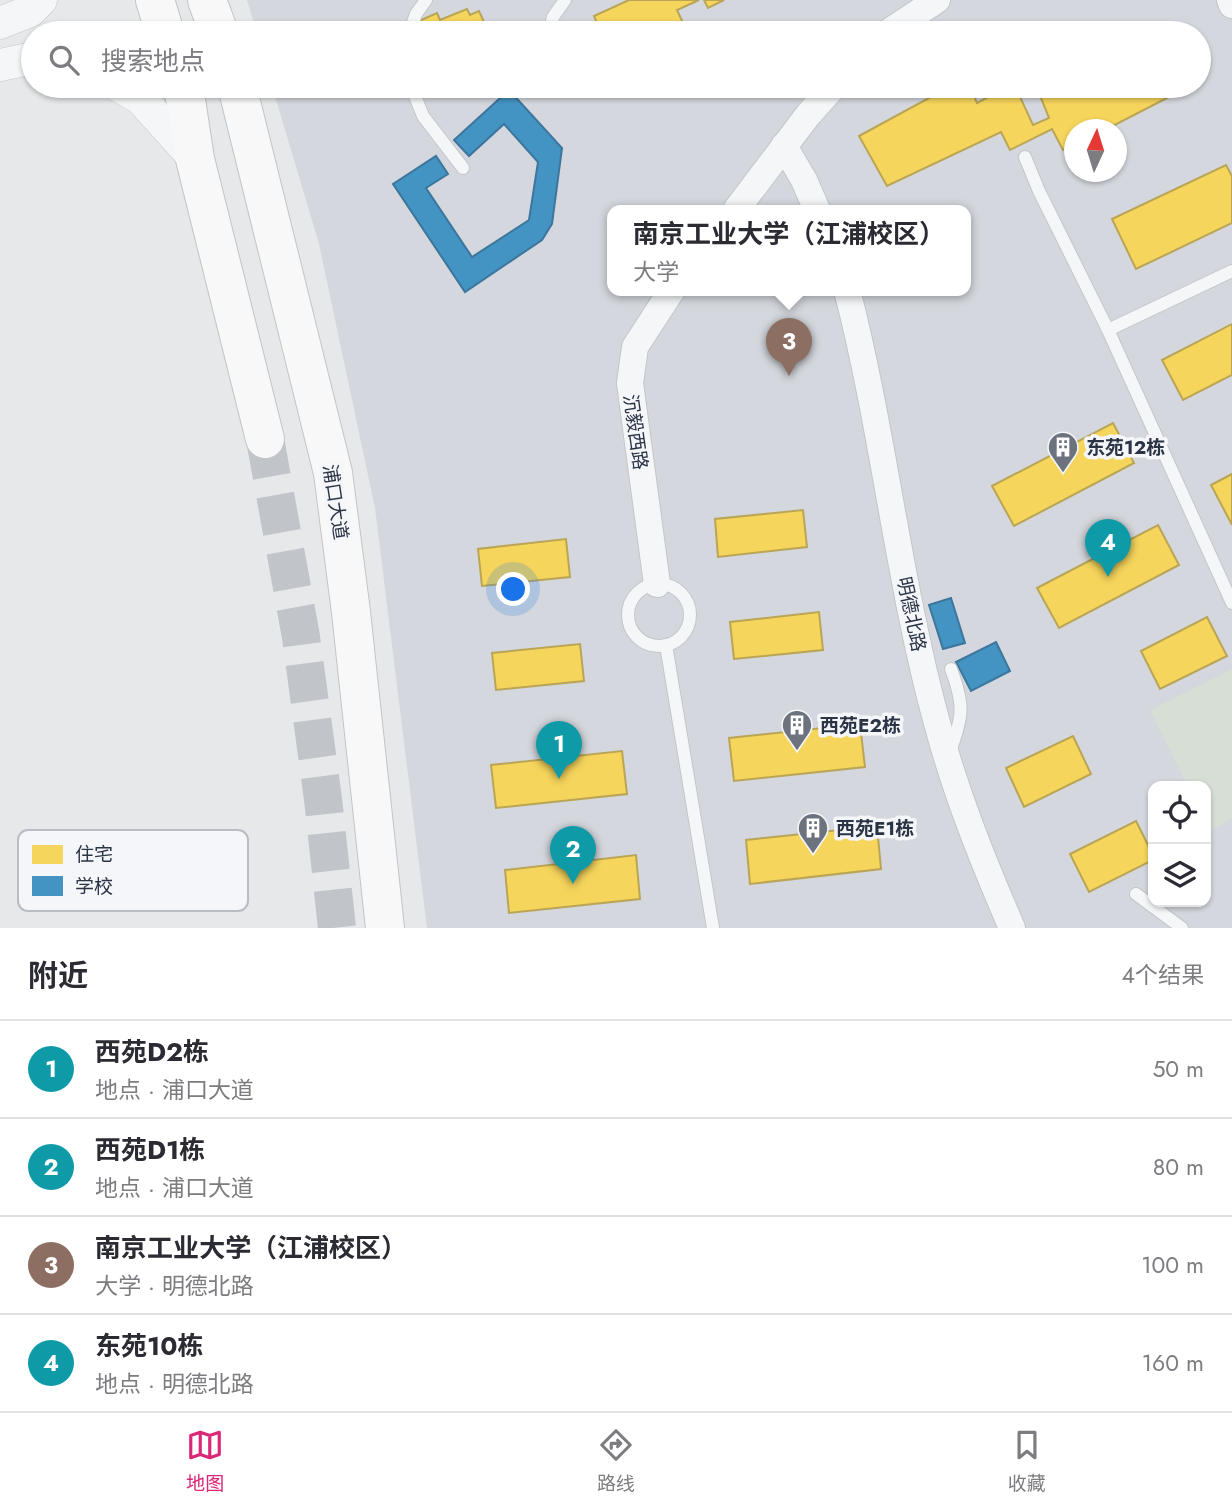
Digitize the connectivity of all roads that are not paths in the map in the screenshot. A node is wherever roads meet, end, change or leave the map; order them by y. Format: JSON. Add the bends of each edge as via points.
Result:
{"nodes":[{"id":1,"x":41,"y":0,"type":"edge"},
{"id":2,"x":155,"y":0,"type":"edge"},
{"id":3,"x":207,"y":0,"type":"edge"},
{"id":4,"x":426,"y":0,"type":"edge"},
{"id":5,"x":565,"y":0,"type":"edge"},
{"id":6,"x":937,"y":0,"type":"edge"},
{"id":7,"x":161,"y":21,"type":"edge"},
{"id":8,"x":215,"y":21,"type":"edge"},
{"id":9,"x":413,"y":21,"type":"edge"},
{"id":10,"x":551,"y":21,"type":"edge"},
{"id":11,"x":905,"y":21,"type":"edge"},
{"id":12,"x":0,"y":23,"type":"edge"},
{"id":13,"x":21,"y":61,"type":"edge"},
{"id":14,"x":0,"y":65,"type":"edge"},
{"id":15,"x":140,"y":98,"type":"edge"},
{"id":16,"x":183,"y":98,"type":"edge"},
{"id":17,"x":240,"y":98,"type":"edge"},
{"id":18,"x":416,"y":98,"type":"edge"},
{"id":19,"x":824,"y":98,"type":"edge"},
{"id":20,"x":785,"y":146,"type":"junction"},
{"id":21,"x":1025,"y":158,"type":"dead end"},
{"id":22,"x":195,"y":159,"type":"junction"},
{"id":23,"x":463,"y":168,"type":"dead end"},
{"id":24,"x":740,"y":205,"type":"edge"},
{"id":25,"x":815,"y":205,"type":"edge"},
{"id":26,"x":1232,"y":271,"type":"edge"},
{"id":27,"x":669,"y":296,"type":"edge"},
{"id":28,"x":849,"y":296,"type":"edge"},
{"id":29,"x":1108,"y":330,"type":"junction"},
{"id":30,"x":265,"y":439,"type":"tunnel mouth"},
{"id":31,"x":657,"y":584,"type":"junction"},
{"id":32,"x":1232,"y":603,"type":"edge"},
{"id":33,"x":666,"y":645,"type":"junction"},
{"id":34,"x":951,"y":669,"type":"dead end"},
{"id":35,"x":947,"y":757,"type":"junction"},
{"id":36,"x":1136,"y":894,"type":"dead end"},
{"id":37,"x":385,"y":928,"type":"edge"},
{"id":38,"x":713,"y":928,"type":"edge"},
{"id":39,"x":1012,"y":928,"type":"edge"},
{"id":40,"x":1182,"y":928,"type":"edge"}],
"edges":[{"from":1,"to":12,"type":"street","via":[[30,11]]},
{"from":2,"to":7,"type":"main road"},
{"from":3,"to":8,"type":"main road"},
{"from":4,"to":9,"type":"lane"},
{"from":5,"to":10,"type":"lane"},
{"from":6,"to":11,"type":"street"},
{"from":13,"to":14,"type":"street"},
{"from":15,"to":22,"type":"street"},
{"from":16,"to":22,"type":"main road"},
{"from":17,"to":37,"type":"main road","name":"浦口大道","via":[[333,473]]},
{"from":18,"to":23,"type":"lane","via":[[423,116]]},
{"from":19,"to":20,"type":"street"},
{"from":20,"to":24,"type":"street"},
{"from":20,"to":25,"type":"street"},
{"from":21,"to":29,"type":"lane"},
{"from":22,"to":30,"type":"main road"},
{"from":26,"to":29,"type":"lane"},
{"from":27,"to":31,"type":"street","name":"沉毅西路","via":[[635,347],[630,383]]},
{"from":28,"to":35,"type":"street","name":"明德北路","via":[[913,622]]},
{"from":29,"to":32,"type":"lane"},
{"from":31,"to":33,"type":"lane","via":[[681,593],[690,611],[686,631]]},
{"from":31,"to":33,"type":"lane","via":[[634,596],[628,616],[642,641]]},
{"from":33,"to":38,"type":"lane"},
{"from":34,"to":35,"type":"lane","via":[[961,696],[960,726]]},
{"from":35,"to":39,"type":"street","name":"明德北路","via":[[962,807]]},
{"from":36,"to":40,"type":"lane"}]}
